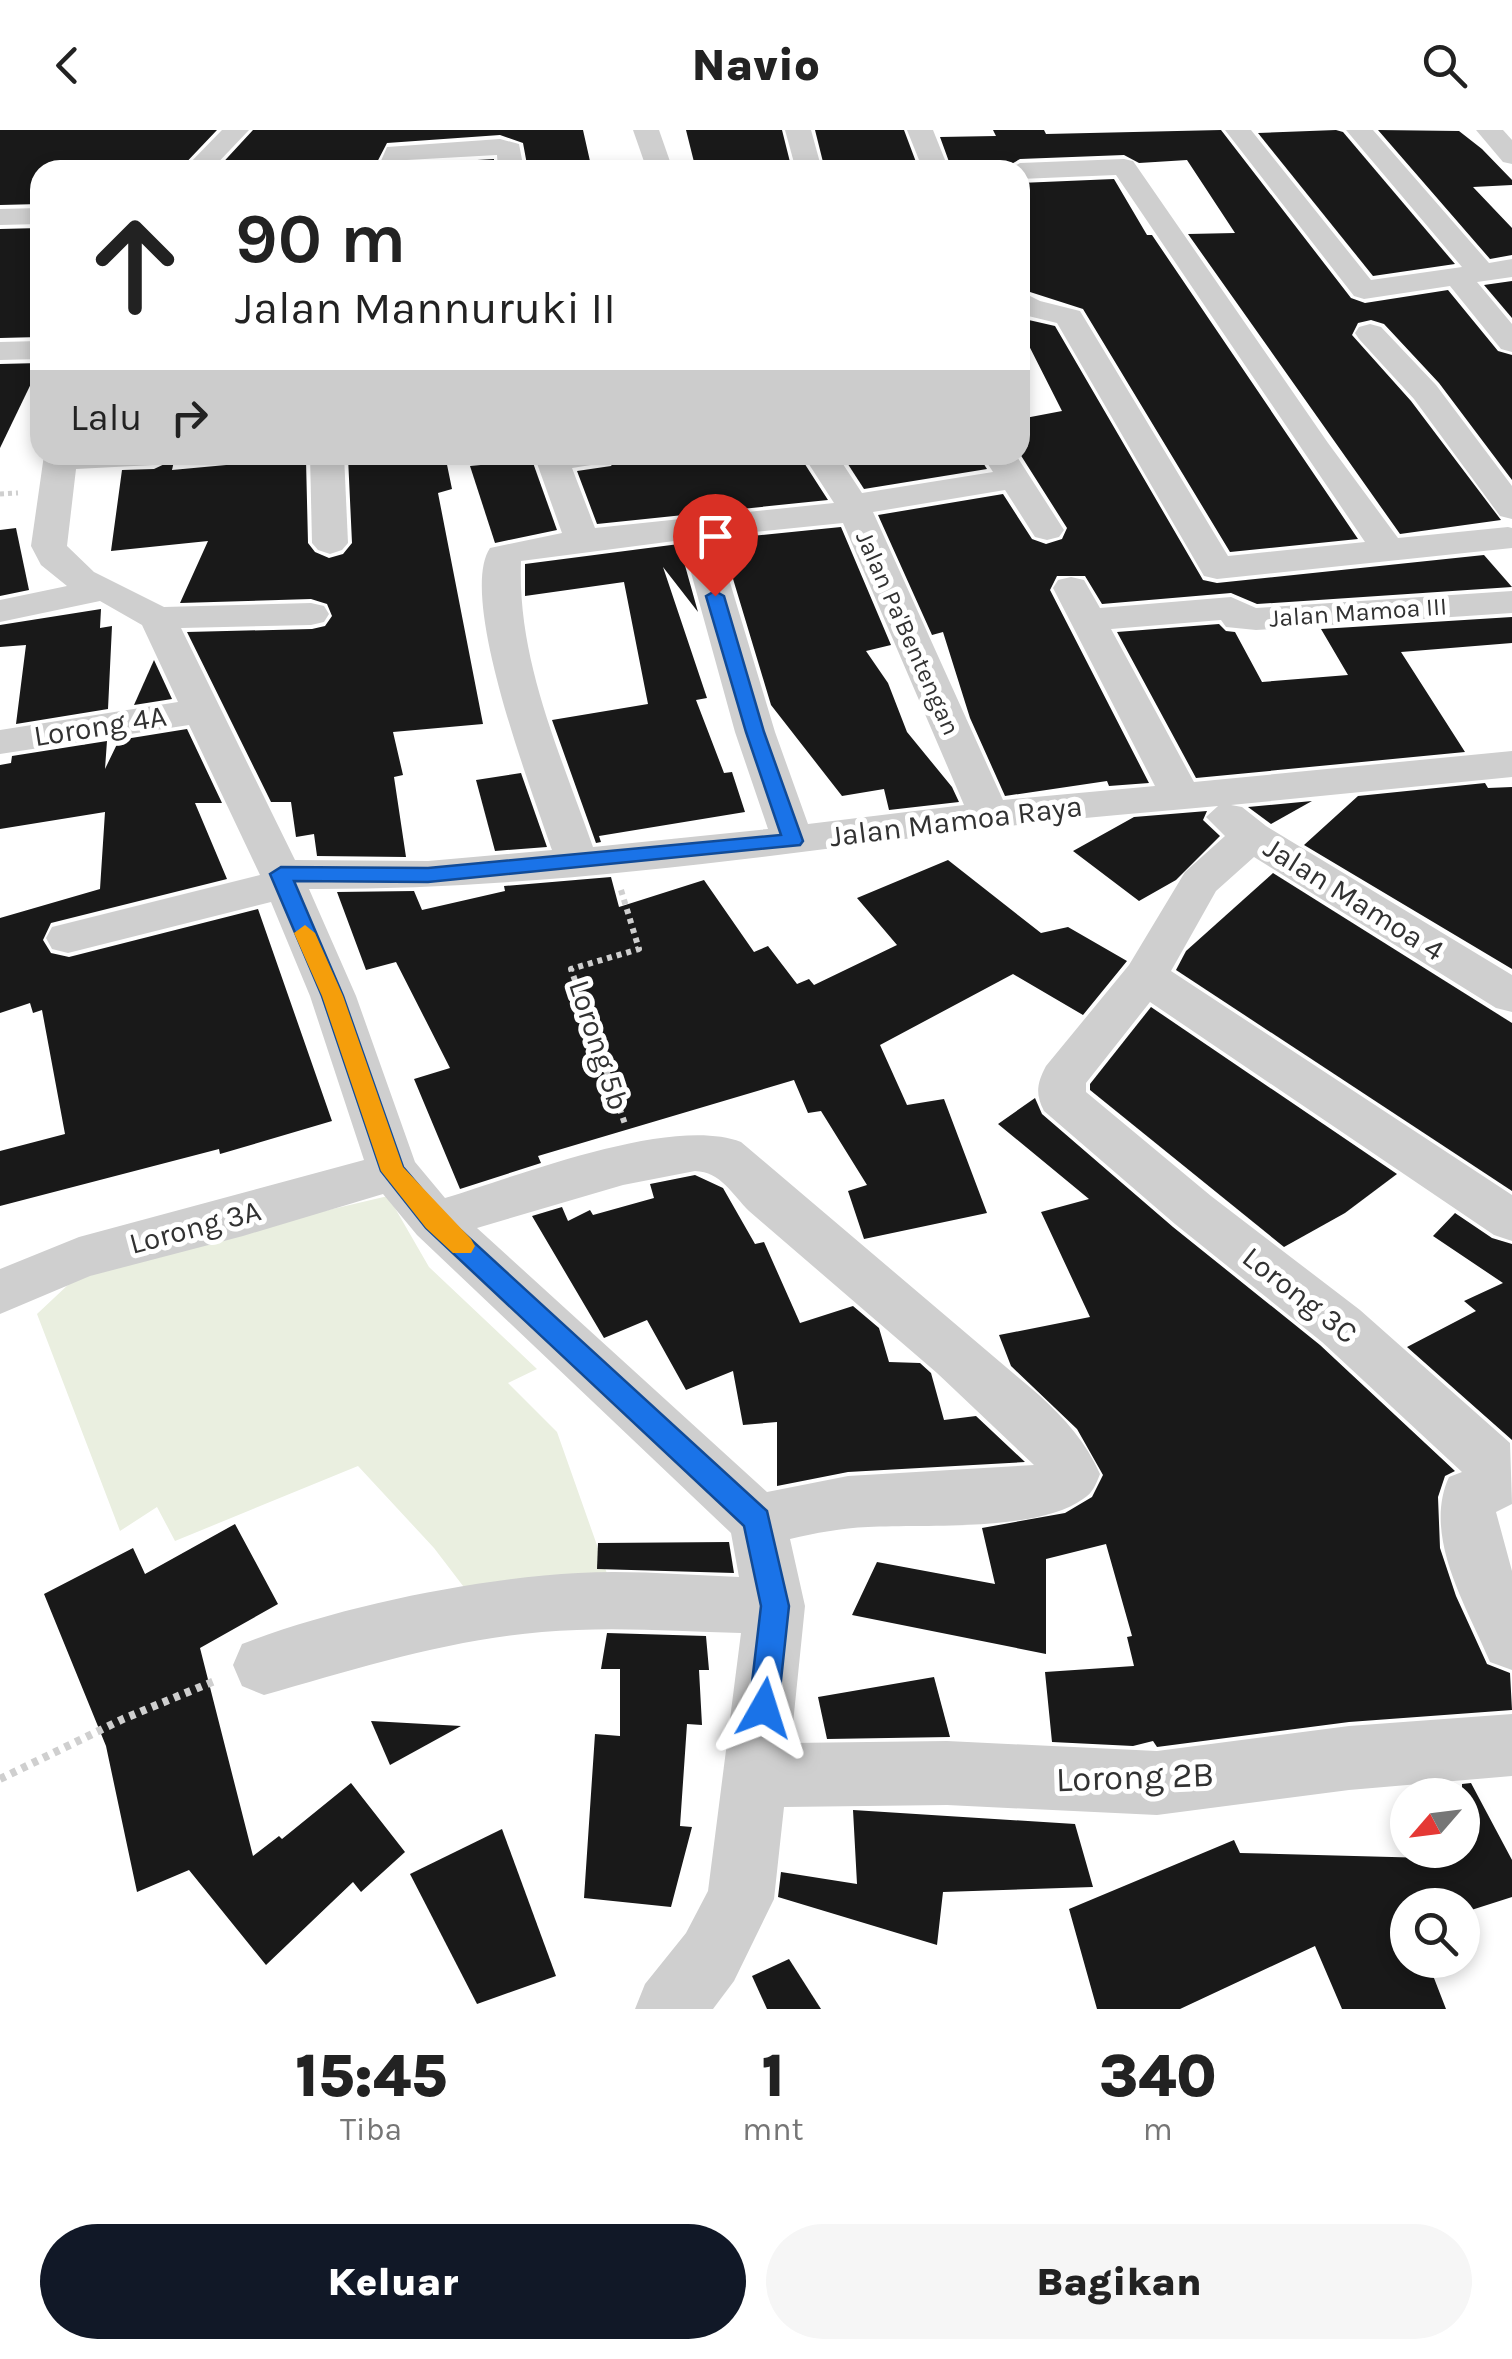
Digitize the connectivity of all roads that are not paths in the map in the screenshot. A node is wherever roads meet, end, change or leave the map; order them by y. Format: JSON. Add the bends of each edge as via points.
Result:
{"nodes":[{"id":1,"x":236,"y":130,"type":"edge"},
{"id":2,"x":646,"y":130,"type":"edge"},
{"id":3,"x":798,"y":130,"type":"edge"},
{"id":4,"x":920,"y":130,"type":"edge"},
{"id":5,"x":1238,"y":130,"type":"edge"},
{"id":6,"x":1360,"y":130,"type":"edge"},
{"id":7,"x":1489,"y":130,"type":"edge"},
{"id":8,"x":1512,"y":156,"type":"edge"},
{"id":9,"x":206,"y":160,"type":"edge"},
{"id":10,"x":391,"y":160,"type":"edge"},
{"id":11,"x":510,"y":160,"type":"edge"},
{"id":12,"x":656,"y":160,"type":"edge"},
{"id":13,"x":806,"y":160,"type":"edge"},
{"id":14,"x":932,"y":160,"type":"edge"},
{"id":15,"x":1030,"y":170,"type":"edge"},
{"id":16,"x":30,"y":216,"type":"edge"},
{"id":17,"x":0,"y":217,"type":"edge"},
{"id":18,"x":1512,"y":268,"type":"edge"},
{"id":19,"x":1470,"y":274,"type":"junction"},
{"id":20,"x":1030,"y":309,"type":"edge"},
{"id":21,"x":1370,"y":333,"type":"dead end"},
{"id":22,"x":1512,"y":343,"type":"edge"},
{"id":23,"x":30,"y":350,"type":"edge"},
{"id":24,"x":0,"y":351,"type":"edge"},
{"id":25,"x":60,"y":465,"type":"edge"},
{"id":26,"x":328,"y":465,"type":"edge"},
{"id":27,"x":555,"y":465,"type":"edge"},
{"id":28,"x":826,"y":465,"type":"edge"},
{"id":29,"x":1006,"y":467,"type":"edge"},
{"id":30,"x":854,"y":508,"type":"junction"},
{"id":31,"x":696,"y":529,"type":"junction"},
{"id":32,"x":1047,"y":530,"type":"dead end"},
{"id":33,"x":1511,"y":533,"type":"edge"},
{"id":34,"x":582,"y":540,"type":"junction"},
{"id":35,"x":330,"y":544,"type":"dead end"},
{"id":36,"x":1389,"y":550,"type":"junction"},
{"id":37,"x":106,"y":588,"type":"junction"},
{"id":38,"x":1512,"y":602,"type":"edge"},
{"id":39,"x":0,"y":611,"type":"edge"},
{"id":40,"x":311,"y":614,"type":"dead end"},
{"id":41,"x":157,"y":618,"type":"junction"},
{"id":42,"x":200,"y":711,"type":"junction"},
{"id":43,"x":0,"y":742,"type":"edge"},
{"id":44,"x":1512,"y":764,"type":"edge"},
{"id":45,"x":1191,"y":797,"type":"junction"},
{"id":46,"x":989,"y":814,"type":"junction"},
{"id":47,"x":1252,"y":836,"type":"junction"},
{"id":48,"x":793,"y":841,"type":"junction"},
{"id":49,"x":594,"y":860,"type":"junction"},
{"id":50,"x":282,"y":879,"type":"junction"},
{"id":51,"x":68,"y":938,"type":"dead end"},
{"id":52,"x":1144,"y":976,"type":"junction"},
{"id":53,"x":1512,"y":996,"type":"edge"},
{"id":54,"x":393,"y":1171,"type":"junction"},
{"id":55,"x":435,"y":1221,"type":"junction"},
{"id":56,"x":1512,"y":1222,"type":"edge"},
{"id":57,"x":0,"y":1292,"type":"edge"},
{"id":58,"x":757,"y":1520,"type":"junction"},
{"id":59,"x":775,"y":1606,"type":"junction"},
{"id":60,"x":1512,"y":1640,"type":"edge"},
{"id":61,"x":264,"y":1665,"type":"road end"},
{"id":62,"x":1512,"y":1745,"type":"edge"},
{"id":63,"x":756,"y":1775,"type":"junction"},
{"id":64,"x":670,"y":2009,"type":"edge"}],
"edges":[{"from":1,"to":9,"type":"street"},
{"from":2,"to":12,"type":"street"},
{"from":3,"to":13,"type":"street"},
{"from":4,"to":14,"type":"street"},
{"from":5,"to":19,"type":"street","via":[[1364,290]]},
{"from":6,"to":19,"type":"street"},
{"from":7,"to":8,"type":"street"},
{"from":10,"to":11,"type":"street","via":[[402,152],[500,147],[510,150]]},
{"from":15,"to":36,"type":"street","via":[[1114,154]]},
{"from":16,"to":17,"type":"street"},
{"from":18,"to":19,"type":"street"},
{"from":19,"to":22,"type":"street"},
{"from":20,"to":36,"type":"street","via":[[1069,318],[1216,568]]},
{"from":21,"to":33,"type":"street","via":[[1425,392]]},
{"from":23,"to":24,"type":"street"},
{"from":25,"to":37,"type":"street","via":[[48,546],[81,580]]},
{"from":26,"to":35,"type":"street"},
{"from":27,"to":34,"type":"street"},
{"from":28,"to":30,"type":"street","name":"Jalan Pa'Bentengan"},
{"from":29,"to":30,"type":"street"},
{"from":29,"to":32,"type":"street"},
{"from":30,"to":31,"type":"street"},
{"from":30,"to":46,"type":"street","name":"Jalan Pa'Bentengan"},
{"from":31,"to":34,"type":"street"},
{"from":31,"to":48,"type":"street"},
{"from":33,"to":36,"type":"street"},
{"from":34,"to":49,"type":"street","via":[[508,552],[500,582],[507,646]]},
{"from":37,"to":39,"type":"street"},
{"from":37,"to":41,"type":"street"},
{"from":38,"to":45,"type":"street","name":"Jalan Mamoa III","via":[[1256,619],[1239,619],[1230,608],[1080,604]]},
{"from":40,"to":41,"type":"street"},
{"from":41,"to":42,"type":"street"},
{"from":42,"to":43,"type":"street","name":"Lorong 4A"},
{"from":42,"to":50,"type":"street"},
{"from":44,"to":45,"type":"street","name":"Jalan Mamoa Raya"},
{"from":45,"to":46,"type":"street","name":"Jalan Mamoa Raya"},
{"from":45,"to":47,"type":"street","name":"Jalan Mamoa 4"},
{"from":46,"to":48,"type":"street","name":"Jalan Mamoa Raya"},
{"from":47,"to":52,"type":"street","via":[[1200,882]]},
{"from":47,"to":53,"type":"street","name":"Jalan Mamoa 4"},
{"from":48,"to":49,"type":"street","name":"Jalan Mamoa Raya"},
{"from":49,"to":50,"type":"street","name":"Jalan Mamoa Raya"},
{"from":50,"to":51,"type":"street","name":"Jalan Mamoa Raya"},
{"from":50,"to":54,"type":"street","via":[[332,996]]},
{"from":52,"to":56,"type":"street"},
{"from":52,"to":60,"type":"street","name":"Lorong 3C","via":[[1063,1079],[1061,1098],[1340,1326],[1490,1461],[1497,1480],[1468,1495],[1464,1506]]},
{"from":54,"to":55,"type":"street"},
{"from":54,"to":57,"type":"street","name":"Lorong 3A","via":[[79,1258]]},
{"from":55,"to":58,"type":"street"},
{"from":55,"to":58,"type":"street","via":[[639,1163],[715,1152],[1048,1440],[1072,1474],[1062,1486],[996,1496],[848,1502]]},
{"from":58,"to":59,"type":"street"},
{"from":59,"to":61,"type":"street","via":[[576,1601],[391,1630]]},
{"from":59,"to":63,"type":"street"},
{"from":62,"to":63,"type":"street","name":"Lorong 2B","via":[[1157,1783],[947,1773]]},
{"from":63,"to":64,"type":"street","via":[[742,1899]]}]}
